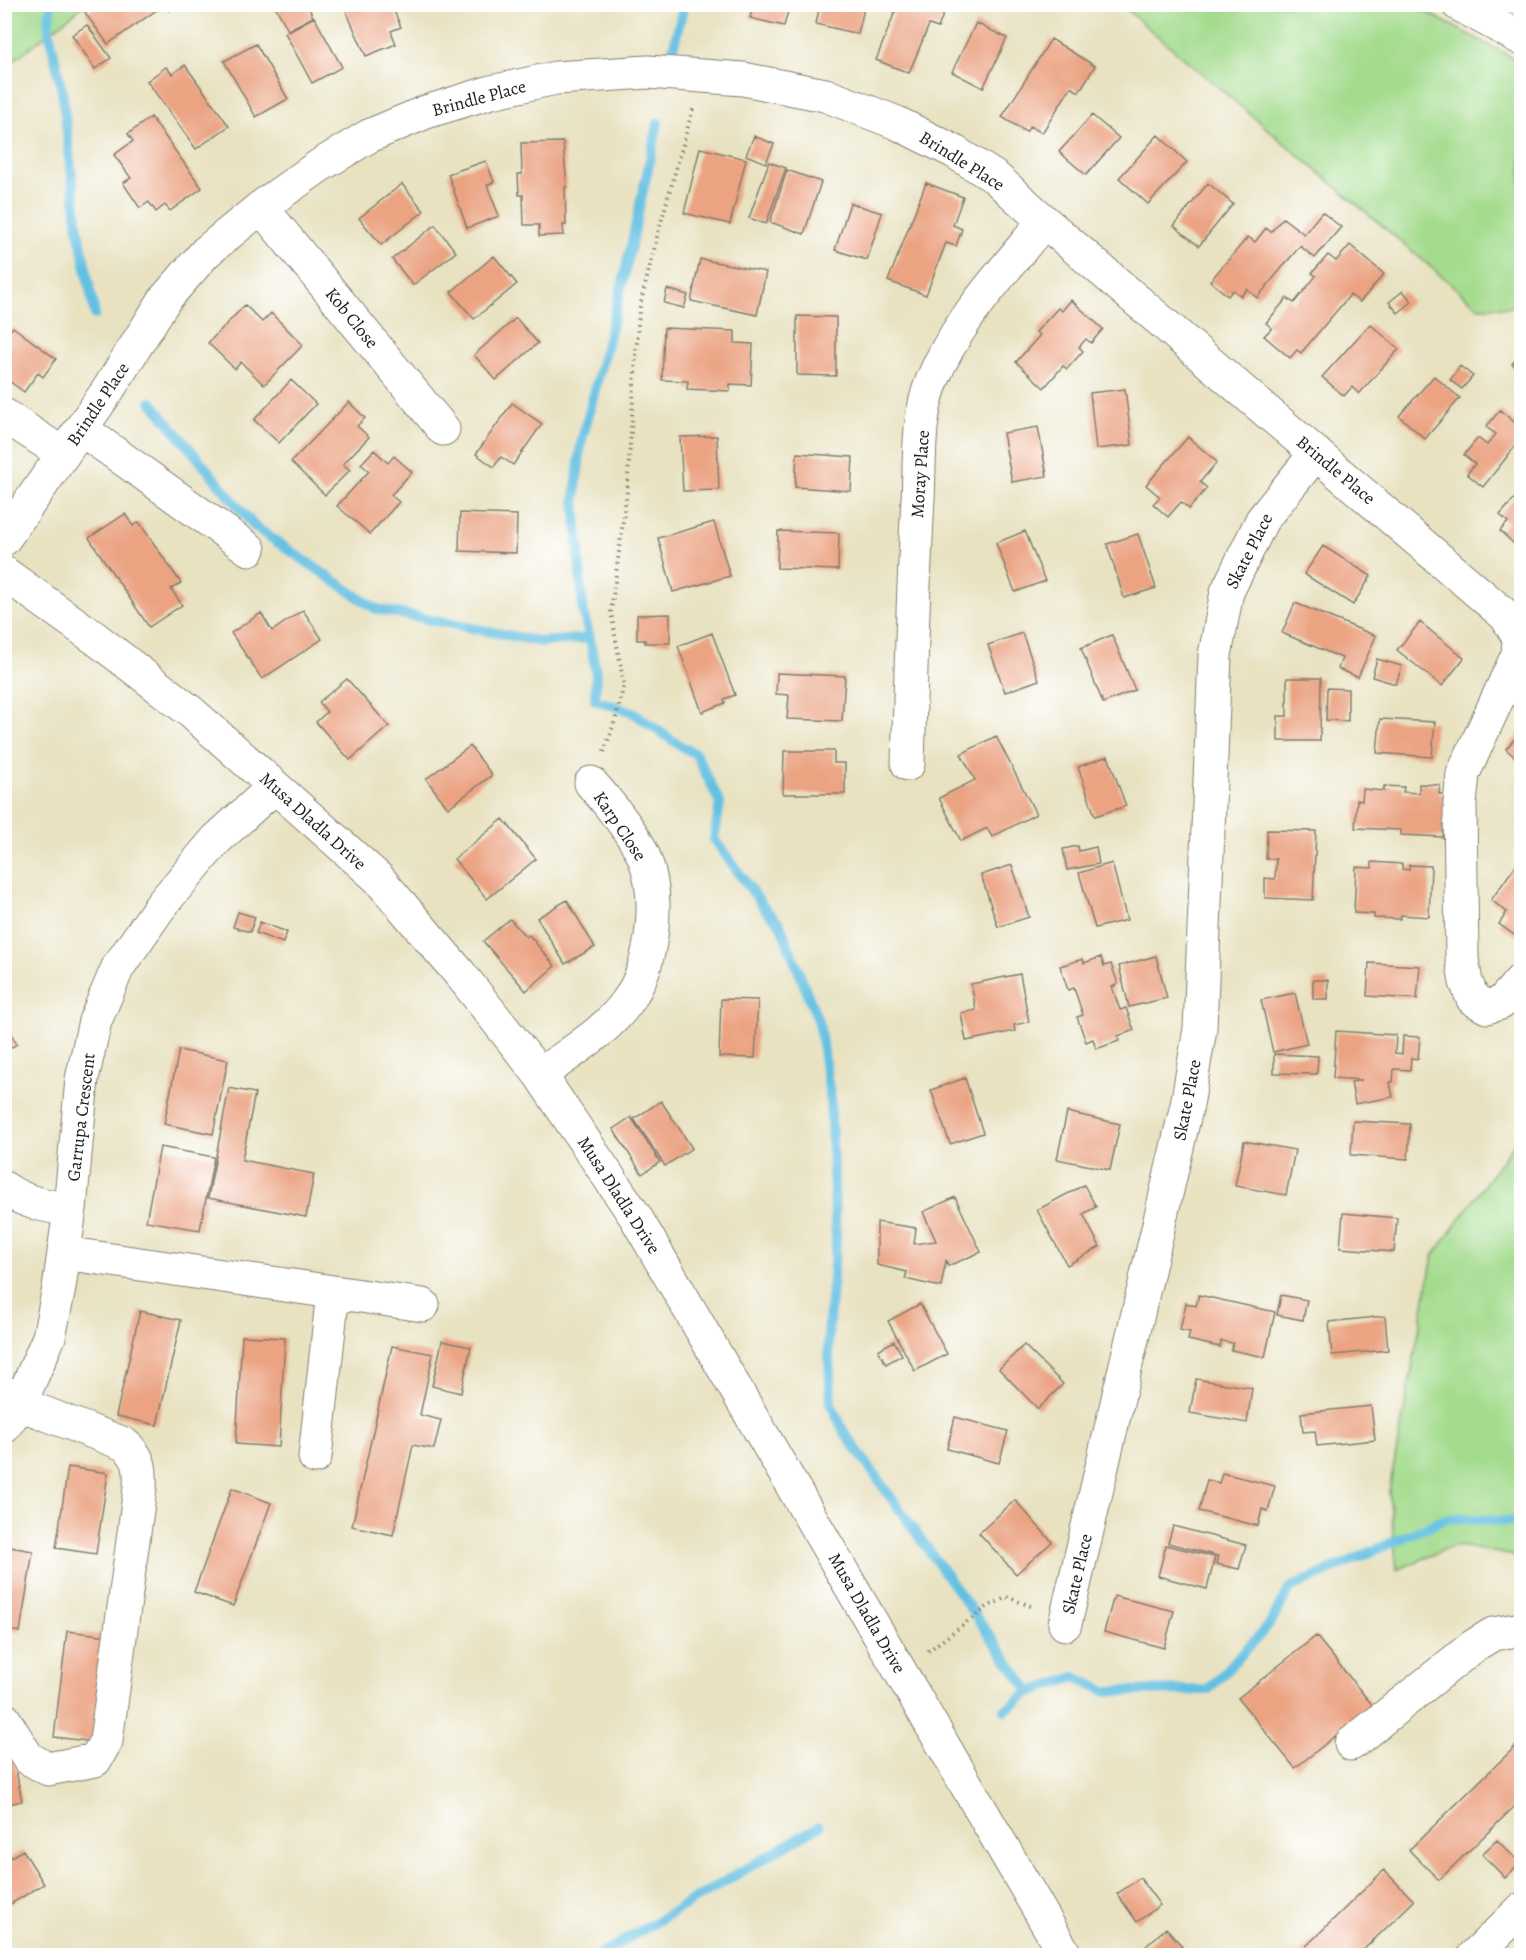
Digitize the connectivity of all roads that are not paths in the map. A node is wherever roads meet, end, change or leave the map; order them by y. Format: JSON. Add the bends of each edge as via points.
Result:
{"nodes":[{"id":1,"x":1458,"y":4,"type":"edge"},
{"id":2,"x":1521,"y":39,"type":"edge"},
{"id":3,"x":261,"y":207,"type":"junction"},
{"id":4,"x":1044,"y":221,"type":"junction"},
{"id":5,"x":4,"y":415,"type":"edge"},
{"id":6,"x":442,"y":429,"type":"dead end"},
{"id":7,"x":72,"y":441,"type":"junction"},
{"id":8,"x":1316,"y":453,"type":"junction"},
{"id":9,"x":4,"y":539,"type":"edge"},
{"id":10,"x":249,"y":549,"type":"dead end"},
{"id":11,"x":4,"y":573,"type":"edge"},
{"id":12,"x":908,"y":764,"type":"dead end"},
{"id":13,"x":591,"y":783,"type":"dead end"},
{"id":14,"x":274,"y":787,"type":"junction"},
{"id":15,"x":1521,"y":979,"type":"edge"},
{"id":16,"x":540,"y":1075,"type":"junction"},
{"id":17,"x":4,"y":1188,"type":"edge"},
{"id":18,"x":70,"y":1209,"type":"junction"},
{"id":19,"x":64,"y":1253,"type":"junction"},
{"id":20,"x":333,"y":1292,"type":"junction"},
{"id":21,"x":423,"y":1305,"type":"dead end"},
{"id":22,"x":10,"y":1408,"type":"edge"},
{"id":23,"x":315,"y":1457,"type":"dead end"},
{"id":24,"x":1065,"y":1624,"type":"road end"},
{"id":25,"x":1521,"y":1629,"type":"edge"},
{"id":26,"x":4,"y":1719,"type":"edge"},
{"id":27,"x":1351,"y":1744,"type":"dead end"},
{"id":28,"x":1521,"y":1909,"type":"edge"},
{"id":29,"x":1066,"y":1956,"type":"edge"},
{"id":30,"x":1474,"y":1956,"type":"edge"}],
"edges":[{"from":1,"to":2,"type":"street"},
{"from":3,"to":4,"type":"street","name":"Brindle Place","via":[[369,136],[426,112],[556,78],[648,72],[743,79],[825,95],[897,123],[953,151],[996,178]]},
{"from":3,"to":6,"type":"street","name":"Kob Close"},
{"from":3,"to":7,"type":"street","name":"Brindle Place","via":[[206,252],[165,299]]},
{"from":4,"to":8,"type":"street","name":"Brindle Place"},
{"from":4,"to":12,"type":"street","name":"Moray Place","via":[[961,326],[930,384],[922,430]]},
{"from":5,"to":7,"type":"street"},
{"from":7,"to":9,"type":"street","name":"Brindle Place"},
{"from":7,"to":10,"type":"street"},
{"from":8,"to":15,"type":"street","name":"Brindle Place","via":[[1489,600],[1506,616],[1519,638],[1518,654],[1463,774],[1460,889],[1462,959],[1473,999],[1487,1007],[1501,1003]]},
{"from":8,"to":24,"type":"street","name":"Skate Place","via":[[1262,520],[1227,592],[1215,655],[1200,1029],[1187,1105]]},
{"from":11,"to":14,"type":"street","name":"Musa Dladla Drive","via":[[191,712]]},
{"from":13,"to":16,"type":"street","name":"Karp Close","via":[[644,855],[652,891],[650,944],[643,971],[628,1002],[605,1026]]},
{"from":14,"to":16,"type":"street","name":"Musa Dladla Drive","via":[[378,878]]},
{"from":14,"to":18,"type":"street","name":"Garrupa Crescent","via":[[216,840],[162,904],[118,967],[95,1021],[82,1079]]},
{"from":16,"to":29,"type":"street","name":"Musa Dladla Drive","via":[[635,1215]]},
{"from":17,"to":18,"type":"street","via":[[30,1203]]},
{"from":18,"to":19,"type":"street","name":"Garrupa Crescent"},
{"from":19,"to":20,"type":"street"},
{"from":19,"to":22,"type":"street","name":"Garrupa Crescent","via":[[49,1337]]},
{"from":20,"to":21,"type":"street"},
{"from":20,"to":23,"type":"street"},
{"from":22,"to":26,"type":"street","via":[[124,1444],[135,1453],[141,1470],[106,1741],[95,1760],[48,1769],[28,1758]]},
{"from":25,"to":27,"type":"street","via":[[1493,1634],[1475,1645]]},
{"from":28,"to":30,"type":"street"}]}
